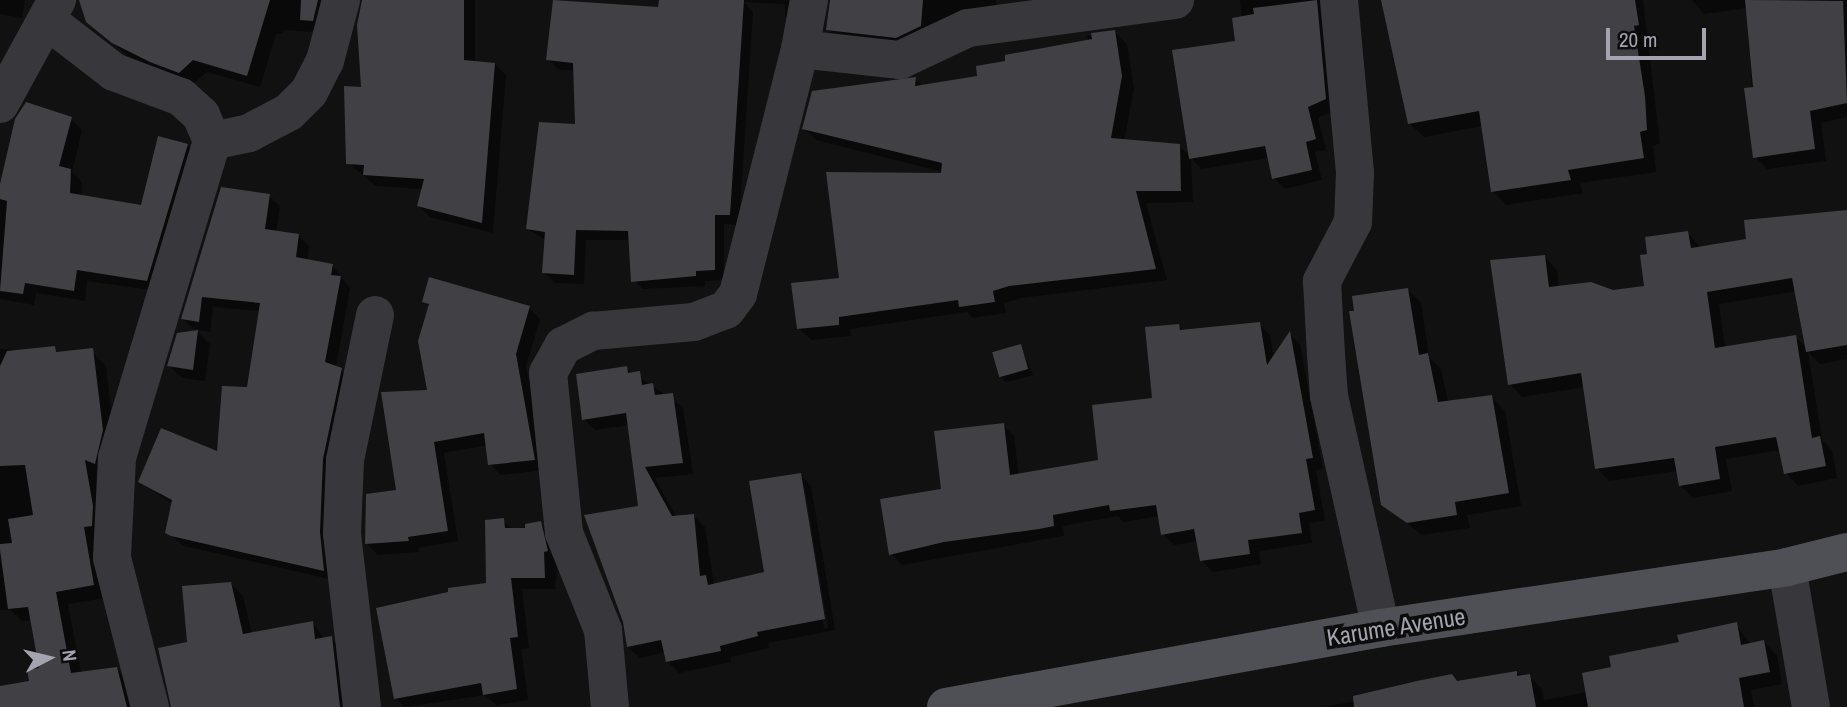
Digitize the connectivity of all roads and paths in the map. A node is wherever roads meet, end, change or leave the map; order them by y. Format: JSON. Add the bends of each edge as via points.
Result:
{"nodes":[{"id":1,"x":341,"y":0,"type":"edge"},
{"id":2,"x":809,"y":0,"type":"edge"},
{"id":3,"x":1175,"y":0,"type":"edge"},
{"id":4,"x":1339,"y":0,"type":"edge"},
{"id":5,"x":52,"y":10,"type":"edge"},
{"id":6,"x":800,"y":49,"type":"junction"},
{"id":7,"x":0,"y":104,"type":"edge"},
{"id":8,"x":212,"y":141,"type":"junction"},
{"id":9,"x":375,"y":315,"type":"dead end"},
{"id":10,"x":1847,"y":552,"type":"edge"},
{"id":11,"x":1787,"y":567,"type":"junction"},
{"id":12,"x":1381,"y":628,"type":"junction"},
{"id":13,"x":150,"y":707,"type":"edge"},
{"id":14,"x":362,"y":707,"type":"edge"},
{"id":15,"x":610,"y":707,"type":"edge"},
{"id":16,"x":946,"y":707,"type":"edge"},
{"id":17,"x":1811,"y":707,"type":"edge"}],
"edges":[{"from":1,"to":8,"type":"street","via":[[330,48],[309,92],[289,112],[249,133]]},
{"from":2,"to":6,"type":"street"},
{"from":3,"to":6,"type":"street","via":[[968,28],[900,60]]},
{"from":4,"to":12,"type":"street","via":[[1355,173],[1353,222],[1322,281],[1325,354],[1329,396]]},
{"from":5,"to":7,"type":"street"},
{"from":5,"to":8,"type":"street","via":[[114,72],[181,97],[201,115]]},
{"from":6,"to":15,"type":"street","via":[[738,294],[726,310],[694,322],[593,331],[563,345],[548,373],[564,533],[603,630]]},
{"from":8,"to":13,"type":"street","via":[[117,458],[112,558]]},
{"from":9,"to":14,"type":"street","via":[[345,460],[342,533]]},
{"from":10,"to":11,"type":"main road","name":"Karume Avenue"},
{"from":11,"to":12,"type":"main road","name":"Karume Avenue"},
{"from":11,"to":17,"type":"street"},
{"from":12,"to":16,"type":"main road","name":"Karume Avenue"}]}
